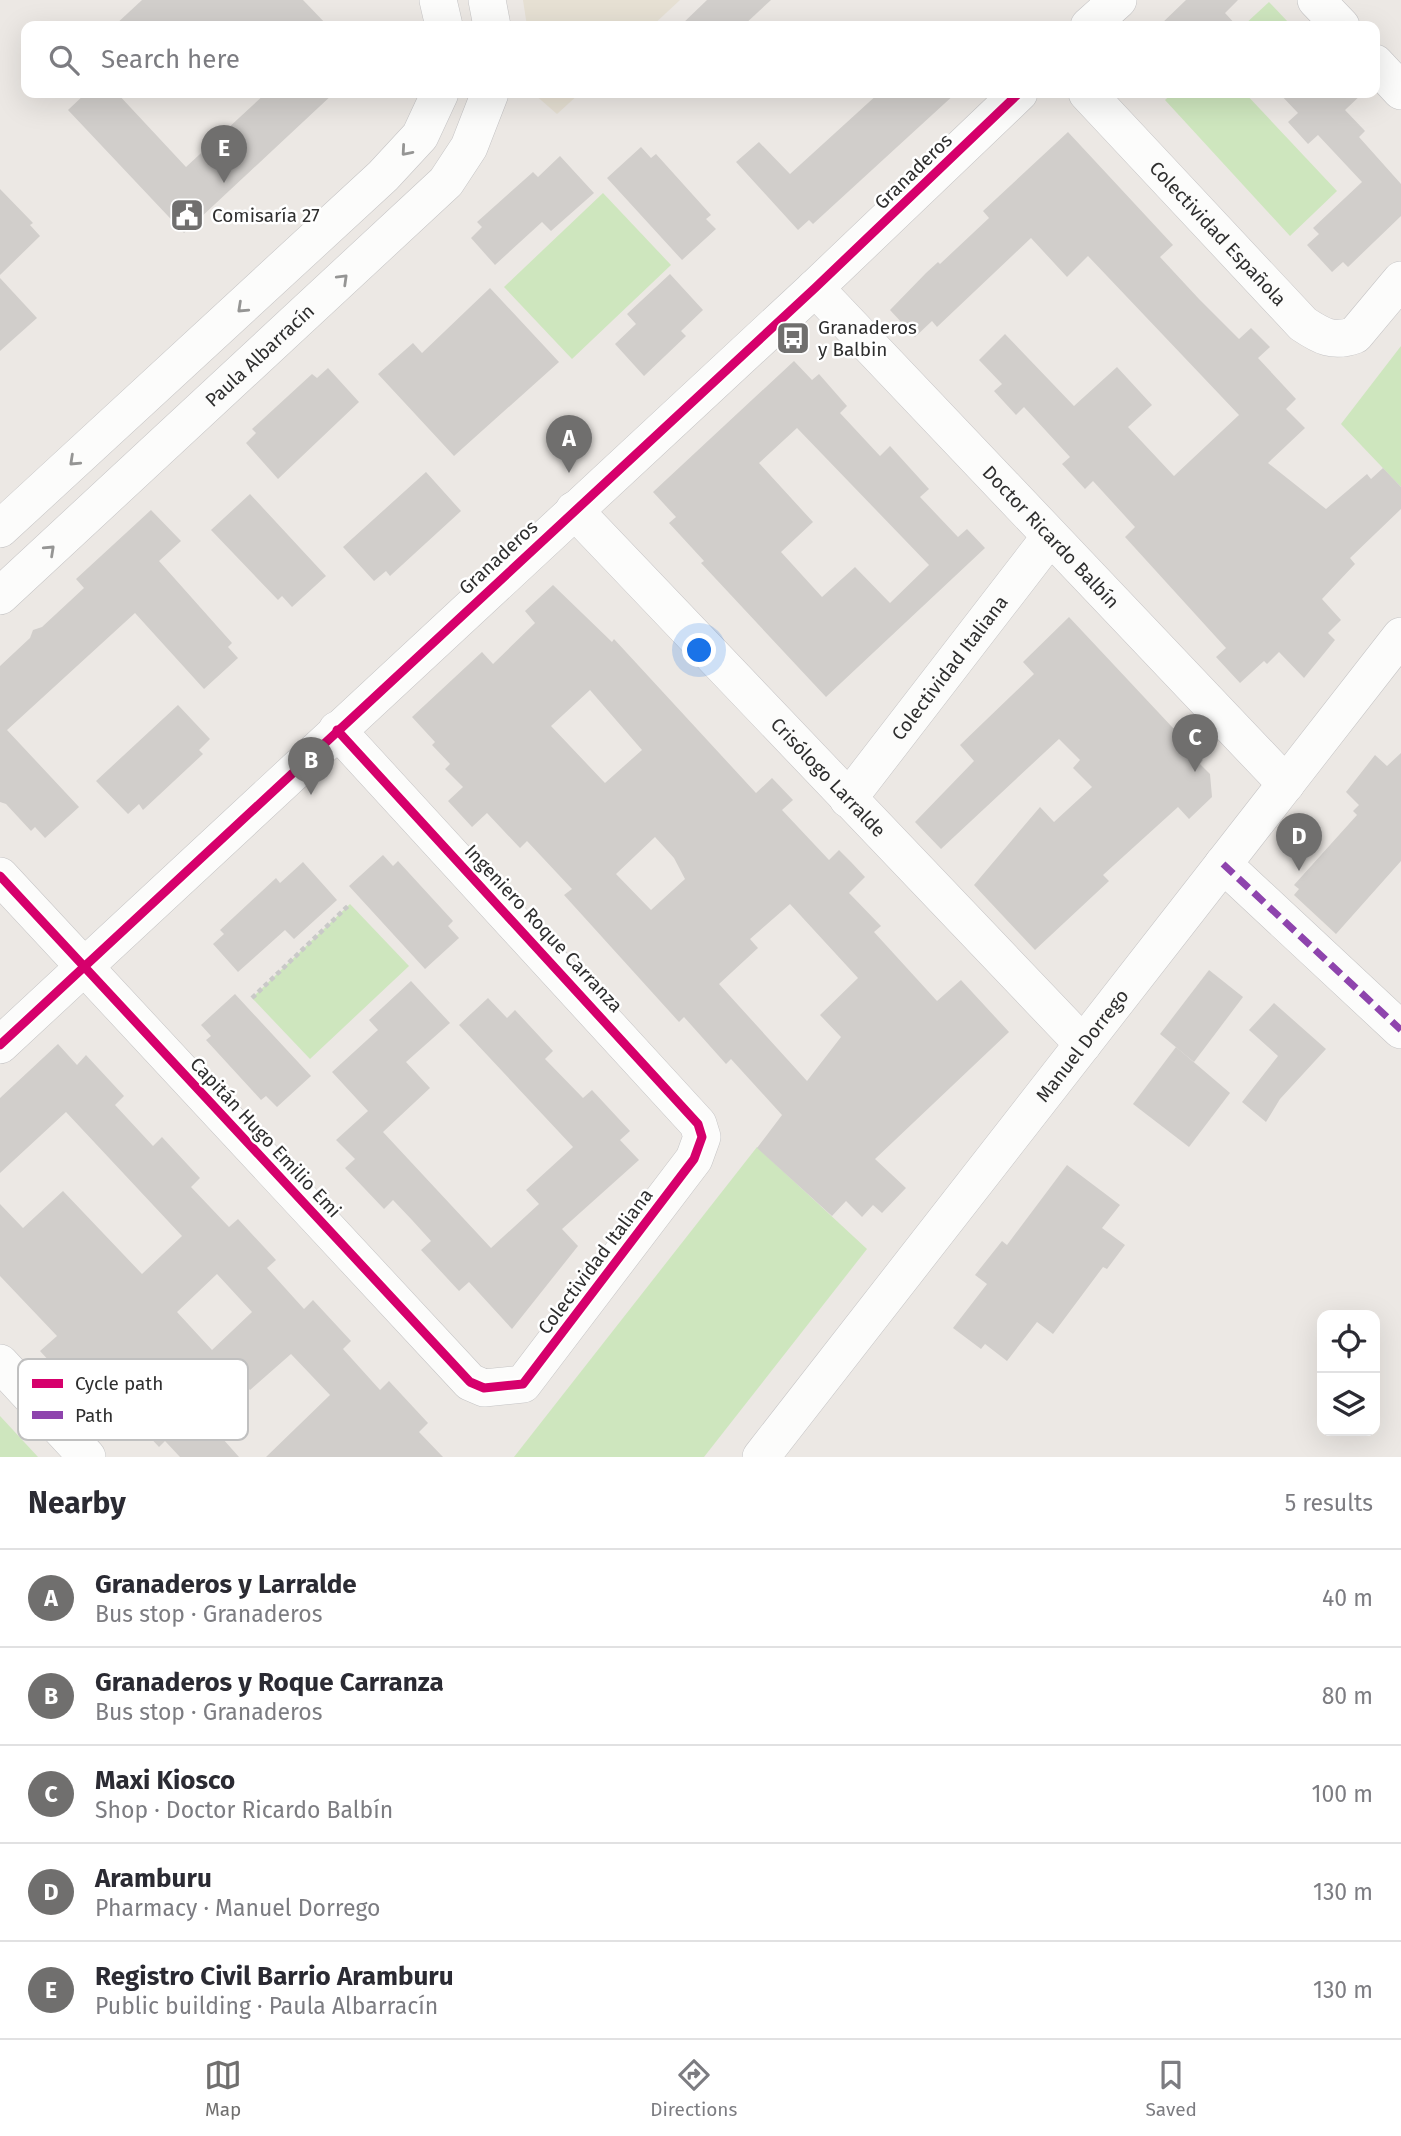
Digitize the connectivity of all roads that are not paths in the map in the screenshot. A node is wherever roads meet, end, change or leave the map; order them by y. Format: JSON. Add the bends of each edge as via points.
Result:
{"nodes":[{"id":1,"x":438,"y":0,"type":"edge"},
{"id":2,"x":487,"y":0,"type":"edge"},
{"id":3,"x":1118,"y":0,"type":"edge"},
{"id":4,"x":1316,"y":0,"type":"edge"},
{"id":5,"x":443,"y":21,"type":"edge"},
{"id":6,"x":491,"y":21,"type":"edge"},
{"id":7,"x":1095,"y":21,"type":"edge"},
{"id":8,"x":1336,"y":21,"type":"edge"},
{"id":9,"x":1380,"y":68,"type":"edge"},
{"id":10,"x":1401,"y":91,"type":"edge"},
{"id":11,"x":438,"y":98,"type":"edge"},
{"id":12,"x":487,"y":98,"type":"edge"},
{"id":13,"x":1014,"y":98,"type":"edge"},
{"id":14,"x":1092,"y":98,"type":"edge"},
{"id":15,"x":1401,"y":280,"type":"edge"},
{"id":16,"x":815,"y":288,"type":"junction"},
{"id":17,"x":574,"y":510,"type":"junction"},
{"id":18,"x":0,"y":529,"type":"edge"},
{"id":19,"x":1050,"y":537,"type":"junction"},
{"id":20,"x":0,"y":596,"type":"edge"},
{"id":21,"x":1401,"y":636,"type":"edge"},
{"id":22,"x":337,"y":730,"type":"junction"},
{"id":23,"x":1286,"y":784,"type":"junction"},
{"id":24,"x":848,"y":799,"type":"junction"},
{"id":25,"x":1223,"y":864,"type":"junction"},
{"id":26,"x":0,"y":876,"type":"edge"},
{"id":27,"x":84,"y":967,"type":"junction"},
{"id":28,"x":1401,"y":1030,"type":"edge"},
{"id":29,"x":1083,"y":1044,"type":"junction"},
{"id":30,"x":0,"y":1045,"type":"edge"},
{"id":31,"x":694,"y":1159,"type":"joint"},
{"id":32,"x":0,"y":1363,"type":"edge"},
{"id":33,"x":18,"y":1382,"type":"edge"},
{"id":34,"x":523,"y":1384,"type":"joint"},
{"id":35,"x":71,"y":1440,"type":"edge"},
{"id":36,"x":87,"y":1457,"type":"edge"},
{"id":37,"x":761,"y":1457,"type":"edge"}],
"edges":[{"from":1,"to":5,"type":"street"},
{"from":2,"to":6,"type":"street"},
{"from":3,"to":7,"type":"street"},
{"from":4,"to":8,"type":"street"},
{"from":9,"to":10,"type":"street"},
{"from":11,"to":18,"type":"street","one_way":true,"via":[[419,136],[383,176]]},
{"from":20,"to":12,"type":"street","name":"Paula Albarracín","one_way":true,"via":[[446,182],[469,147]]},
{"from":13,"to":16,"type":"street","name":"Granaderos"},
{"from":14,"to":15,"type":"street","name":"Colectividad Española","via":[[1303,324],[1326,338],[1344,339],[1363,328]]},
{"from":16,"to":17,"type":"street","name":"Granaderos"},
{"from":16,"to":19,"type":"street","name":"Doctor Ricardo Balbín"},
{"from":17,"to":22,"type":"street","name":"Granaderos"},
{"from":17,"to":24,"type":"street","name":"Crisólogo Larralde"},
{"from":19,"to":23,"type":"street","name":"Doctor Ricardo Balbín"},
{"from":19,"to":24,"type":"street","name":"Colectividad Italiana"},
{"from":21,"to":23,"type":"street","name":"Manuel Dorrego"},
{"from":22,"to":27,"type":"street","name":"Granaderos"},
{"from":22,"to":31,"type":"street","name":"Ingeniero Roque Carranza","via":[[690,1112],[702,1137]]},
{"from":23,"to":25,"type":"street","name":"Manuel Dorrego"},
{"from":24,"to":29,"type":"street","name":"Crisólogo Larralde"},
{"from":25,"to":28,"type":"street"},
{"from":25,"to":29,"type":"street","name":"Manuel Dorrego"},
{"from":26,"to":27,"type":"street","name":"Capitán Hugo Emilio Emi"},
{"from":27,"to":30,"type":"street","name":"Granaderos"},
{"from":27,"to":34,"type":"street","name":"Capitán Hugo Emilio Emi","via":[[470,1382],[484,1388]]},
{"from":29,"to":37,"type":"street","name":"Manuel Dorrego"},
{"from":31,"to":34,"type":"street","name":"Colectividad Italiana"},
{"from":32,"to":33,"type":"street"},
{"from":35,"to":36,"type":"street"}]}
